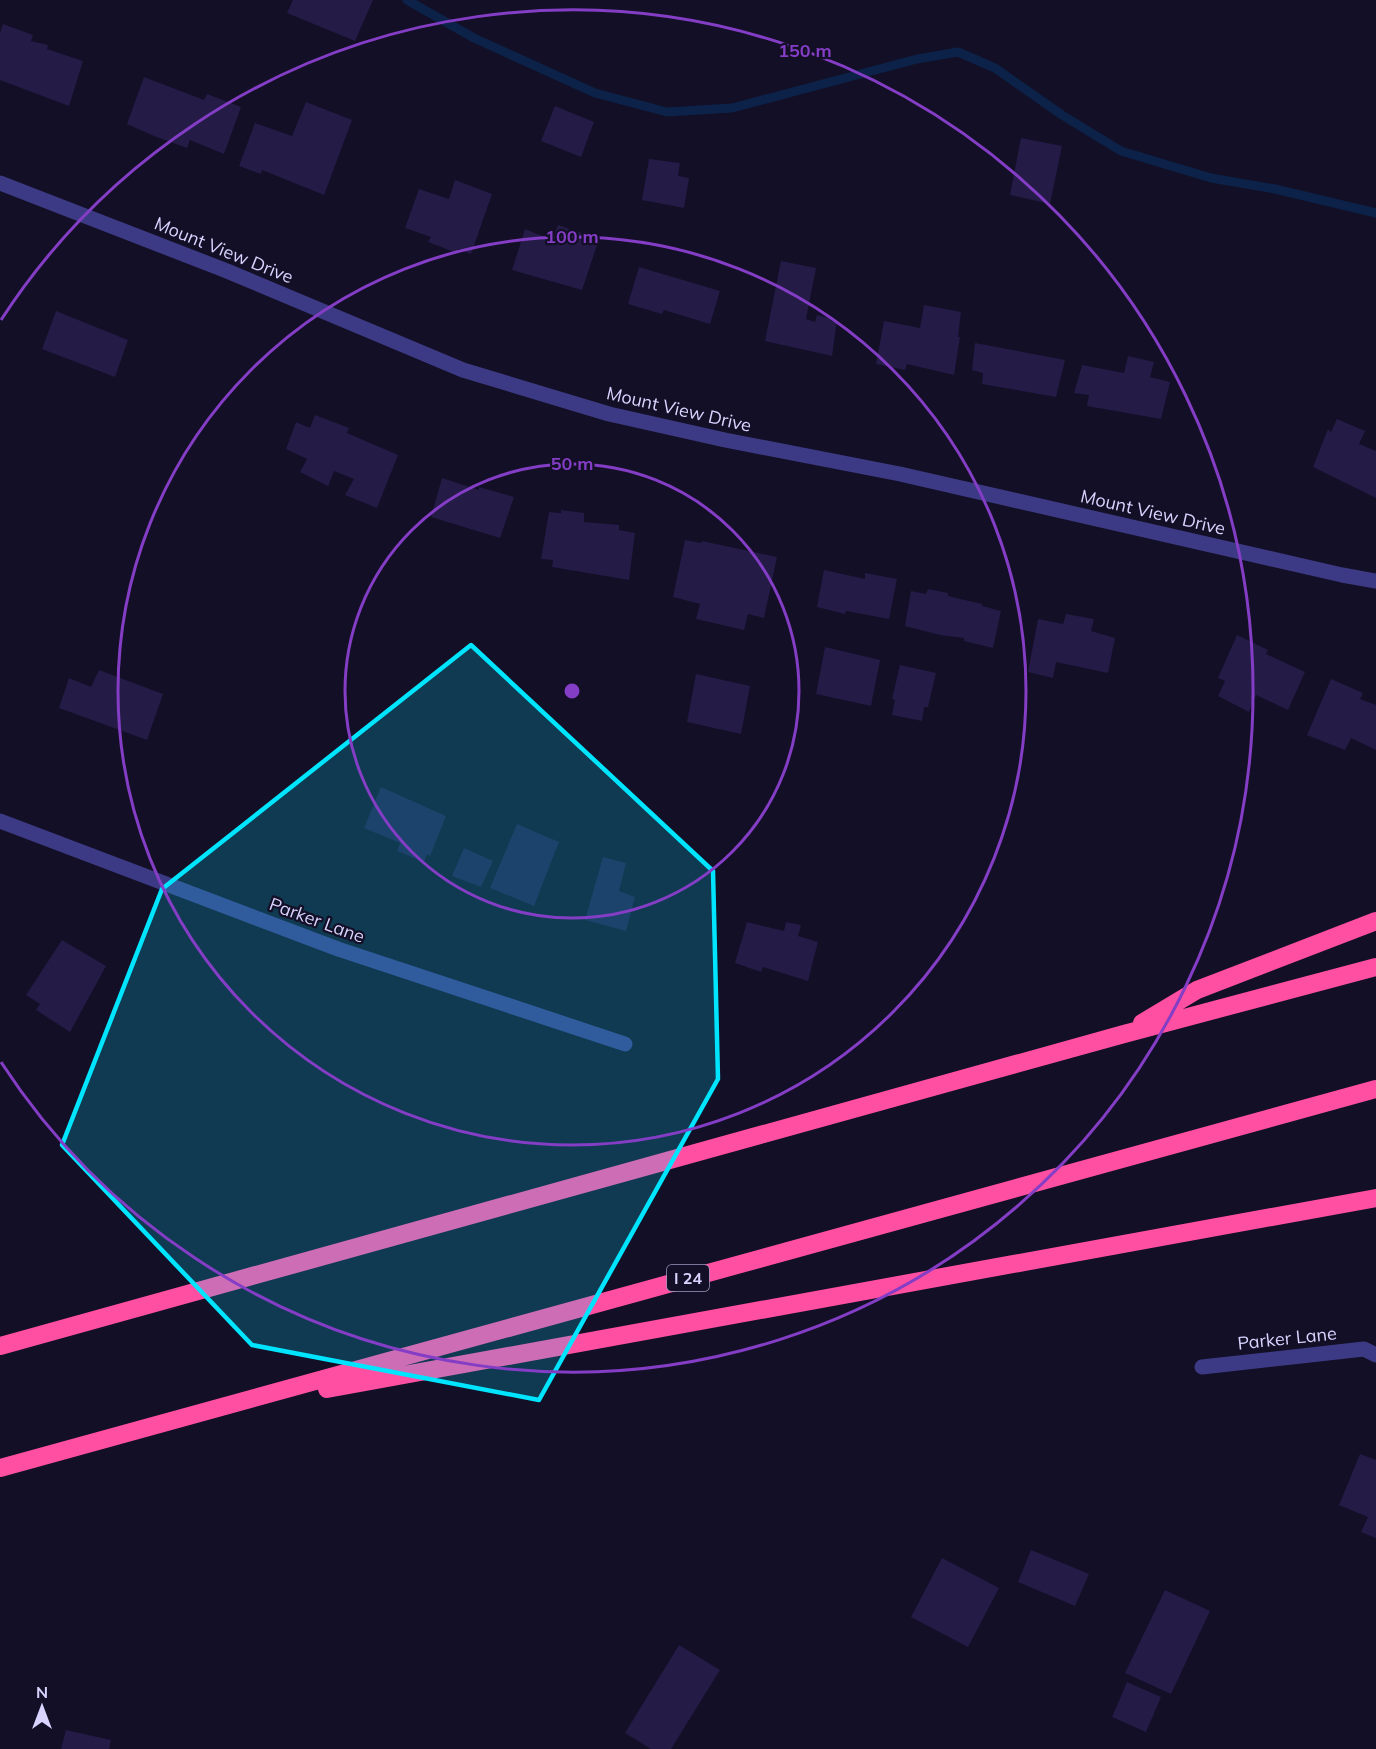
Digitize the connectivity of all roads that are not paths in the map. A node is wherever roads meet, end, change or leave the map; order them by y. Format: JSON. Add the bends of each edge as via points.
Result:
{"nodes":[{"id":1,"x":0,"y":183,"type":"edge"},
{"id":2,"x":1376,"y":581,"type":"edge"},
{"id":3,"x":0,"y":821,"type":"edge"},
{"id":4,"x":1376,"y":921,"type":"edge"},
{"id":5,"x":1376,"y":967,"type":"edge"},
{"id":6,"x":1124,"y":1034,"type":"junction"},
{"id":7,"x":625,"y":1044,"type":"dead end"},
{"id":8,"x":1376,"y":1089,"type":"edge"},
{"id":9,"x":1376,"y":1198,"type":"edge"},
{"id":10,"x":0,"y":1346,"type":"edge"},
{"id":11,"x":1376,"y":1354,"type":"edge"},
{"id":12,"x":1202,"y":1366,"type":"dead end"},
{"id":13,"x":210,"y":1410,"type":"junction"},
{"id":14,"x":0,"y":1468,"type":"edge"}],
"edges":[{"from":1,"to":2,"type":"street","name":"Mount View Drive","via":[[227,271],[463,370],[609,414],[900,474]]},
{"from":3,"to":7,"type":"street","name":"Parker Lane","via":[[338,949]]},
{"from":4,"to":6,"type":"highway","via":[[1197,990]]},
{"from":5,"to":6,"type":"highway"},
{"from":6,"to":10,"type":"highway"},
{"from":8,"to":13,"type":"highway","number":"I 24"},
{"from":9,"to":13,"type":"highway"},
{"from":11,"to":12,"type":"street","name":"Parker Lane","via":[[1364,1349]]},
{"from":13,"to":14,"type":"highway","number":"I 24"}]}
